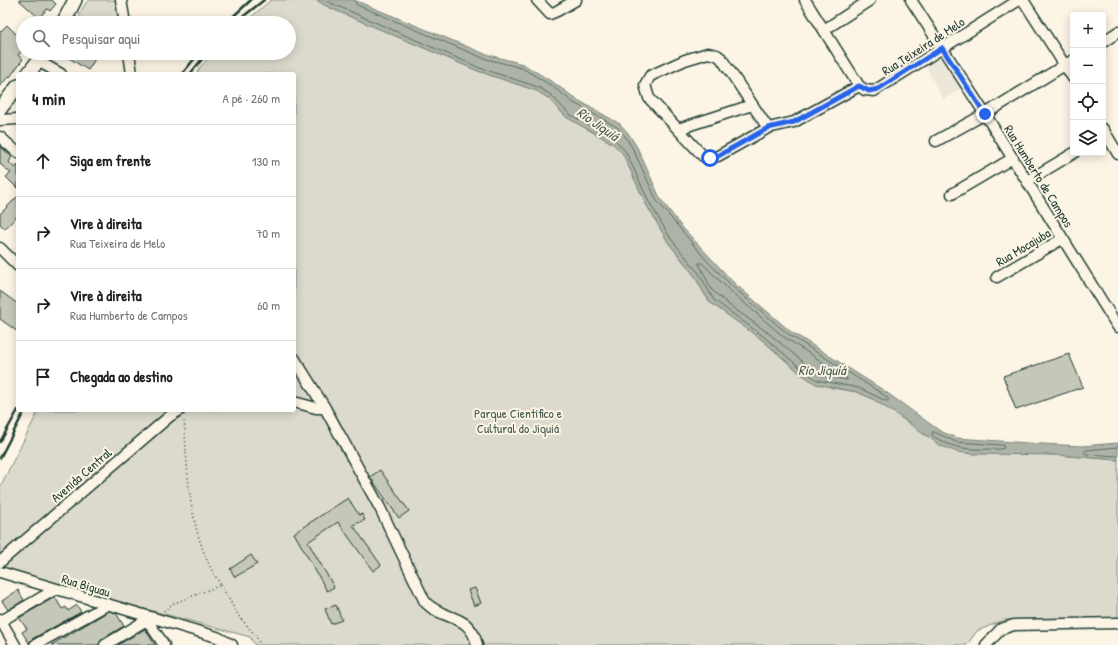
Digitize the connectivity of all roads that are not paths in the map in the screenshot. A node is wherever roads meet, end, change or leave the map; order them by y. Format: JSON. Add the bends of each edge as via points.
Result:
{"nodes":[{"id":1,"x":75,"y":0,"type":"edge"},
{"id":2,"x":121,"y":0,"type":"edge"},
{"id":3,"x":537,"y":0,"type":"edge"},
{"id":4,"x":576,"y":0,"type":"edge"},
{"id":5,"x":805,"y":0,"type":"edge"},
{"id":6,"x":870,"y":0,"type":"edge"},
{"id":7,"x":911,"y":0,"type":"edge"},
{"id":8,"x":1019,"y":0,"type":"edge"},
{"id":9,"x":1023,"y":0,"type":"edge"},
{"id":10,"x":69,"y":16,"type":"edge"},
{"id":11,"x":124,"y":16,"type":"edge"},
{"id":12,"x":824,"y":30,"type":"junction"},
{"id":13,"x":1118,"y":32,"type":"edge"},
{"id":14,"x":1106,"y":40,"type":"edge"},
{"id":15,"x":942,"y":48,"type":"junction"},
{"id":16,"x":130,"y":60,"type":"edge"},
{"id":17,"x":1069,"y":62,"type":"edge"},
{"id":18,"x":35,"y":66,"type":"edge"},
{"id":19,"x":54,"y":72,"type":"edge"},
{"id":20,"x":132,"y":72,"type":"edge"},
{"id":21,"x":859,"y":86,"type":"junction"},
{"id":22,"x":16,"y":89,"type":"edge"},
{"id":23,"x":752,"y":105,"type":"junction"},
{"id":24,"x":0,"y":109,"type":"edge"},
{"id":25,"x":985,"y":114,"type":"junction"},
{"id":26,"x":16,"y":119,"type":"edge"},
{"id":27,"x":0,"y":120,"type":"edge"},
{"id":28,"x":768,"y":128,"type":"junction"},
{"id":29,"x":678,"y":129,"type":"junction"},
{"id":30,"x":1106,"y":136,"type":"edge"},
{"id":31,"x":0,"y":137,"type":"edge"},
{"id":32,"x":936,"y":140,"type":"dead end"},
{"id":33,"x":16,"y":151,"type":"edge"},
{"id":34,"x":1118,"y":154,"type":"edge"},
{"id":35,"x":1070,"y":155,"type":"edge"},
{"id":36,"x":1012,"y":158,"type":"junction"},
{"id":37,"x":1027,"y":181,"type":"junction"},
{"id":38,"x":952,"y":194,"type":"dead end"},
{"id":39,"x":1062,"y":238,"type":"junction"},
{"id":40,"x":0,"y":249,"type":"edge"},
{"id":41,"x":16,"y":264,"type":"edge"},
{"id":42,"x":997,"y":277,"type":"dead end"},
{"id":43,"x":1118,"y":327,"type":"edge"},
{"id":44,"x":296,"y":361,"type":"edge"},
{"id":45,"x":296,"y":403,"type":"edge"},
{"id":46,"x":325,"y":408,"type":"junction"},
{"id":47,"x":182,"y":413,"type":"edge"},
{"id":48,"x":0,"y":562,"type":"edge"},
{"id":49,"x":0,"y":572,"type":"edge"},
{"id":50,"x":56,"y":589,"type":"junction"},
{"id":51,"x":107,"y":605,"type":"junction"},
{"id":52,"x":1,"y":620,"type":"edge"},
{"id":53,"x":154,"y":620,"type":"junction"},
{"id":54,"x":1118,"y":623,"type":"edge"},
{"id":55,"x":15,"y":645,"type":"edge"},
{"id":56,"x":36,"y":645,"type":"edge"},
{"id":57,"x":105,"y":645,"type":"edge"},
{"id":58,"x":164,"y":645,"type":"edge"},
{"id":59,"x":232,"y":645,"type":"edge"},
{"id":60,"x":477,"y":645,"type":"edge"},
{"id":61,"x":986,"y":645,"type":"edge"}],
"edges":[{"from":1,"to":10,"type":"main road"},
{"from":2,"to":11,"type":"street"},
{"from":3,"to":4,"type":"street","via":[[548,12],[554,13]]},
{"from":5,"to":12,"type":"street"},
{"from":6,"to":12,"type":"street"},
{"from":7,"to":15,"type":"street","name":"Rua Humberto de Campos"},
{"from":8,"to":15,"type":"street","name":"Rua Teixeira de Melo"},
{"from":9,"to":17,"type":"street"},
{"from":12,"to":21,"type":"street"},
{"from":13,"to":14,"type":"street"},
{"from":15,"to":21,"type":"street","name":"Rua Teixeira de Melo","via":[[878,89],[869,91]]},
{"from":15,"to":25,"type":"street","name":"Rua Humberto de Campos"},
{"from":16,"to":20,"type":"street"},
{"from":17,"to":25,"type":"street"},
{"from":18,"to":19,"type":"street"},
{"from":21,"to":28,"type":"street","via":[[794,122]]},
{"from":22,"to":24,"type":"main road"},
{"from":23,"to":28,"type":"street"},
{"from":23,"to":29,"type":"street"},
{"from":23,"to":29,"type":"street","via":[[721,58],[713,53],[704,54],[650,76],[645,85],[649,98]]},
{"from":25,"to":32,"type":"street"},
{"from":25,"to":36,"type":"street","name":"Rua Humberto de Campos"},
{"from":26,"to":27,"type":"street"},
{"from":28,"to":29,"type":"street","via":[[710,158],[703,156]]},
{"from":30,"to":34,"type":"street"},
{"from":31,"to":33,"type":"street"},
{"from":35,"to":37,"type":"street"},
{"from":36,"to":37,"type":"street","name":"Rua Humberto de Campos"},
{"from":36,"to":38,"type":"street"},
{"from":37,"to":39,"type":"street","name":"Rua Humberto de Campos"},
{"from":39,"to":42,"type":"street","name":"Rua Mocajuba"},
{"from":39,"to":43,"type":"street","name":"Rua Humberto de Campos"},
{"from":40,"to":41,"type":"street"},
{"from":44,"to":46,"type":"street"},
{"from":45,"to":46,"type":"street"},
{"from":46,"to":60,"type":"street","via":[[380,508],[425,602],[436,611],[465,623],[473,632]]},
{"from":47,"to":48,"type":"street","name":"Avenida Central","via":[[170,416]]},
{"from":49,"to":50,"type":"street","name":"Rua Biguau"},
{"from":50,"to":51,"type":"street","name":"Rua Biguau"},
{"from":50,"to":52,"type":"street"},
{"from":51,"to":53,"type":"street","name":"Rua Biguau"},
{"from":51,"to":56,"type":"street"},
{"from":52,"to":55,"type":"street"},
{"from":53,"to":57,"type":"street"},
{"from":53,"to":58,"type":"street"},
{"from":53,"to":59,"type":"street","name":"Rua Biguau","via":[[217,637]]},
{"from":54,"to":61,"type":"street","via":[[1014,625],[1001,629]]}]}
